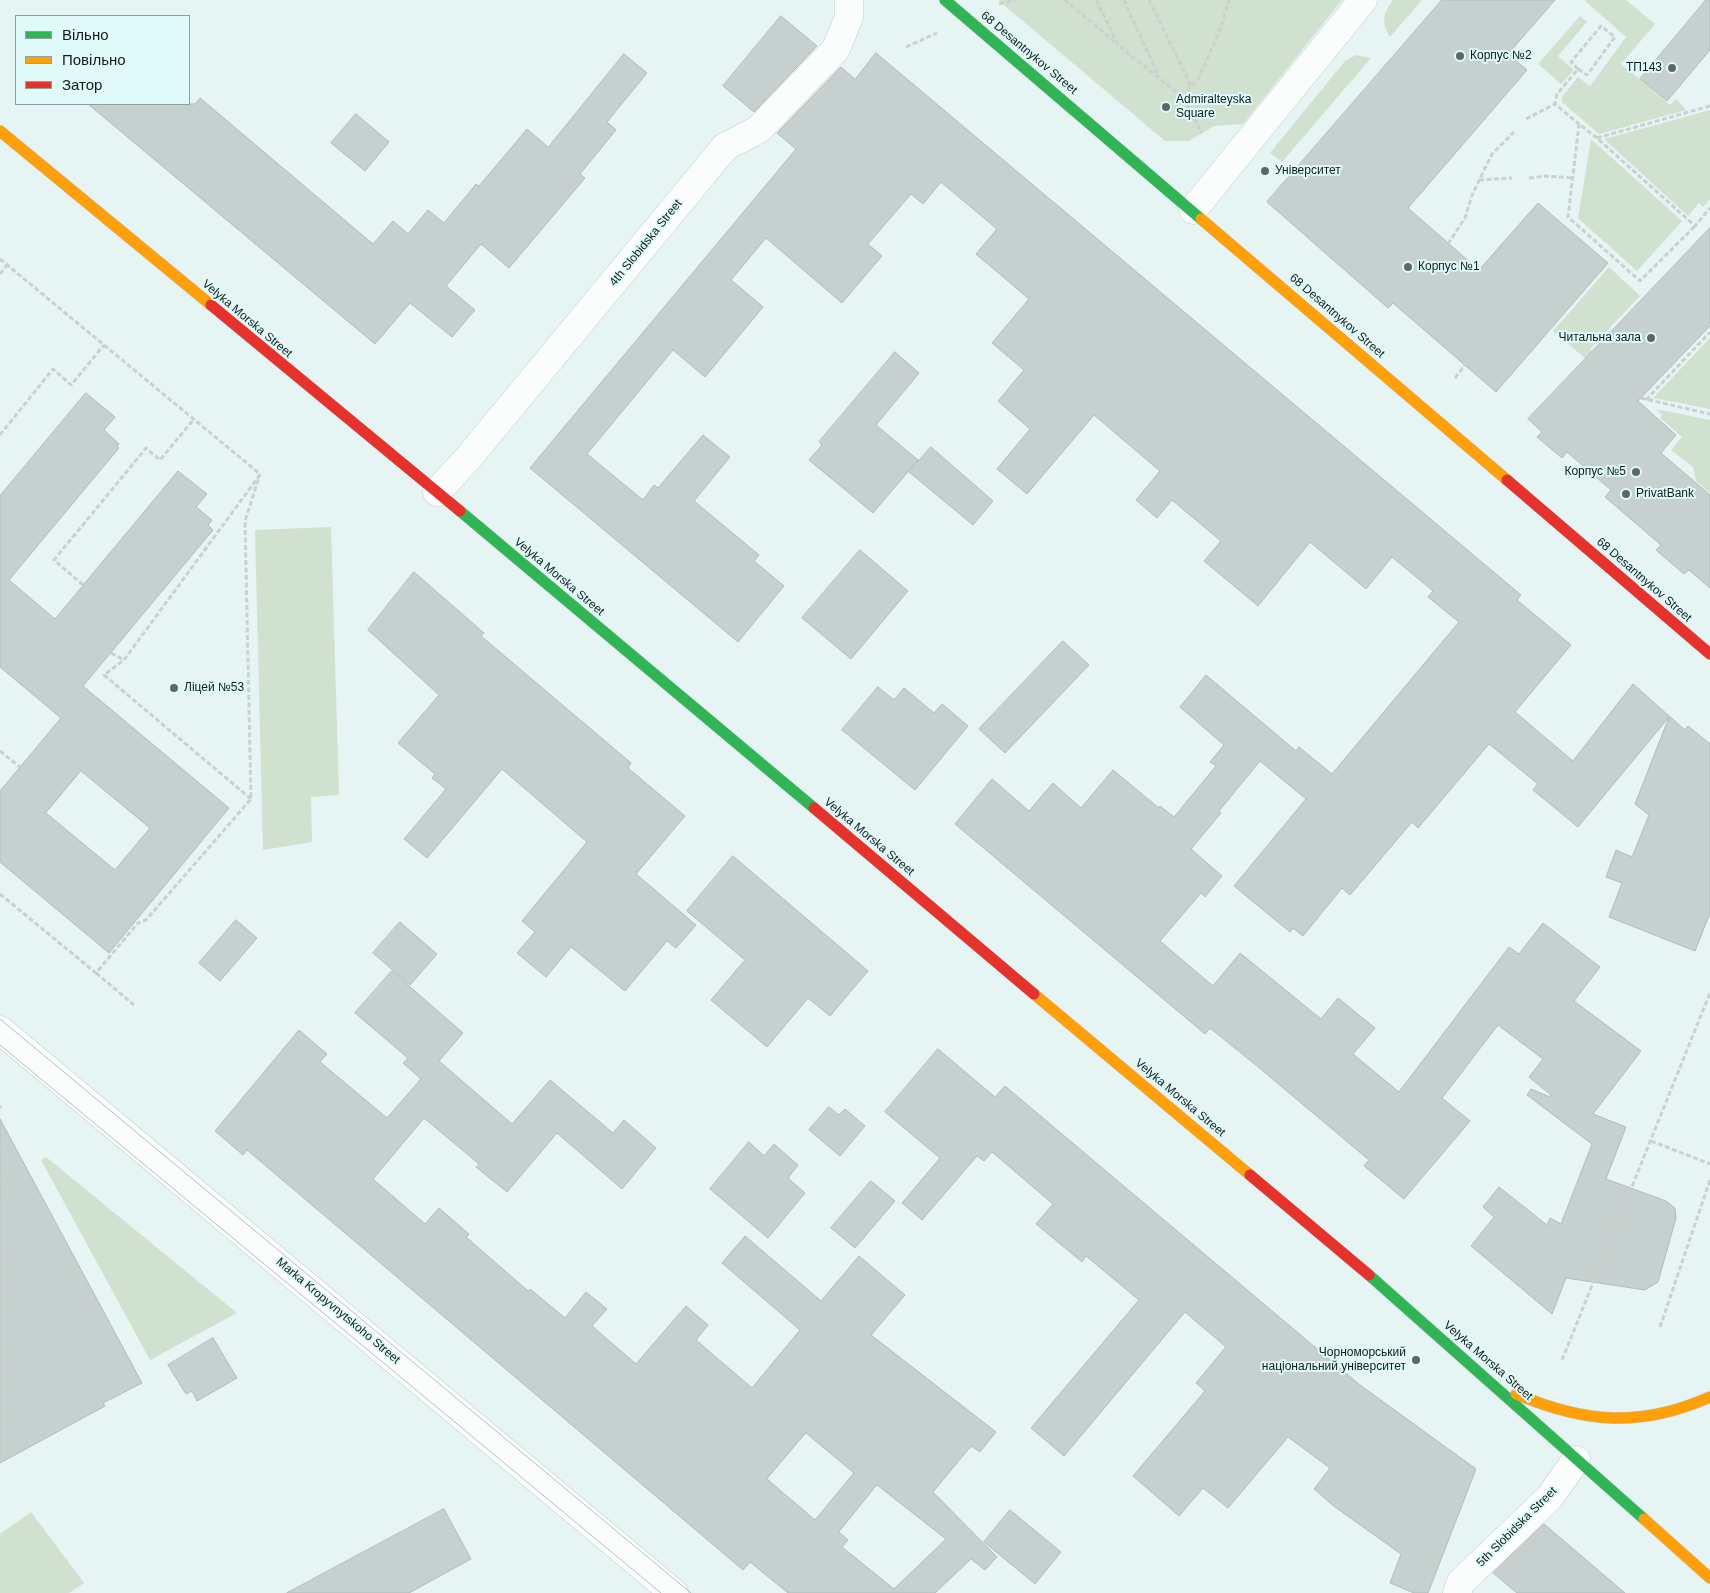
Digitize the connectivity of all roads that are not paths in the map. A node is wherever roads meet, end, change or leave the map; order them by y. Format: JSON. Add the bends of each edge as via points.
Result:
{"nodes":[{"id":1,"x":849,"y":0,"type":"edge"},
{"id":2,"x":945,"y":0,"type":"edge"},
{"id":3,"x":1363,"y":0,"type":"edge"},
{"id":4,"x":0,"y":131,"type":"edge"},
{"id":5,"x":1193,"y":210,"type":"junction"},
{"id":6,"x":437,"y":492,"type":"junction"},
{"id":7,"x":1710,"y":654,"type":"edge"},
{"id":8,"x":0,"y":1030,"type":"edge"},
{"id":9,"x":1496,"y":1385,"type":"junction"},
{"id":10,"x":1710,"y":1397,"type":"edge"},
{"id":11,"x":1576,"y":1460,"type":"junction"},
{"id":12,"x":1710,"y":1578,"type":"edge"},
{"id":13,"x":674,"y":1593,"type":"edge"},
{"id":14,"x":1457,"y":1593,"type":"edge"}],
"edges":[{"from":1,"to":6,"type":"street","name":"4th Slobidska Street","via":[[849,17],[836,49],[759,129],[725,146]]},
{"from":2,"to":5,"type":"street","name":"68 Desantnykov Street"},
{"from":3,"to":5,"type":"street"},
{"from":4,"to":6,"type":"street","name":"Velyka Morska Street"},
{"from":5,"to":7,"type":"street","name":"68 Desantnykov Street"},
{"from":6,"to":9,"type":"street","name":"Velyka Morska Street"},
{"from":8,"to":13,"type":"street","name":"Marka Kropyvnytskoho Street"},
{"from":9,"to":10,"type":"street","via":[[1562,1412],[1593,1419],[1626,1420],[1670,1413]]},
{"from":9,"to":11,"type":"street","name":"Velyka Morska Street"},
{"from":11,"to":12,"type":"street","name":"Velyka Morska Street"},
{"from":11,"to":14,"type":"street","name":"5th Slobidska Street","via":[[1549,1498],[1461,1582]]}]}
